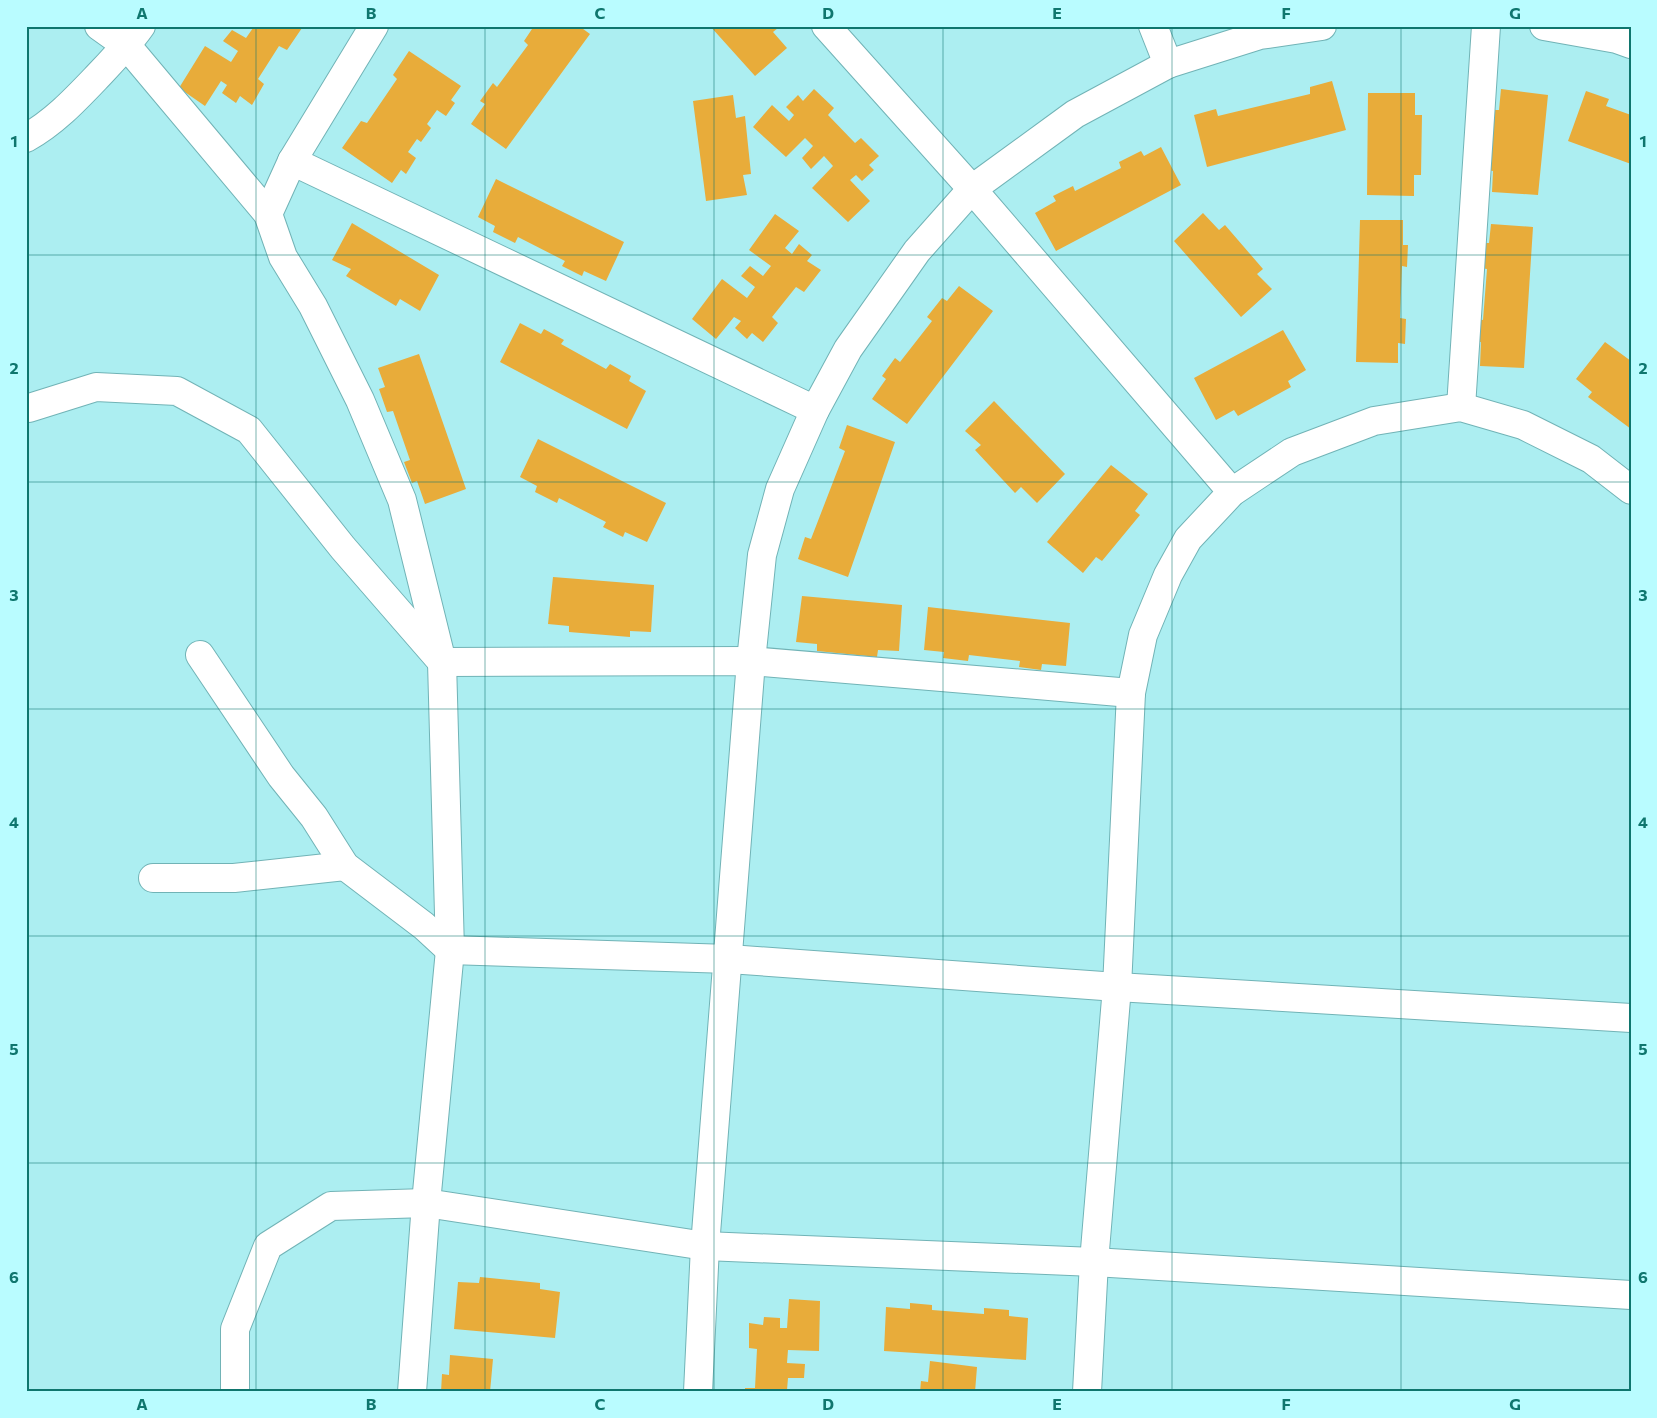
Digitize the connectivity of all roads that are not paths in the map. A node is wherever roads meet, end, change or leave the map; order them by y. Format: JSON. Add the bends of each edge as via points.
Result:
{"nodes":[{"id":1,"x":99,"y":26,"type":"edge"},
{"id":2,"x":374,"y":26,"type":"edge"},
{"id":3,"x":826,"y":26,"type":"edge"},
{"id":4,"x":1153,"y":26,"type":"edge"},
{"id":5,"x":1322,"y":26,"type":"edge"},
{"id":6,"x":1486,"y":26,"type":"edge"},
{"id":7,"x":1544,"y":26,"type":"edge"},
{"id":8,"x":134,"y":36,"type":"edge"},
{"id":9,"x":1631,"y":44,"type":"edge"},
{"id":10,"x":1168,"y":64,"type":"junction"},
{"id":11,"x":26,"y":138,"type":"edge"},
{"id":12,"x":292,"y":161,"type":"junction"},
{"id":13,"x":972,"y":189,"type":"junction"},
{"id":14,"x":268,"y":214,"type":"junction"},
{"id":15,"x":1461,"y":407,"type":"junction"},
{"id":16,"x":29,"y":408,"type":"dead end"},
{"id":17,"x":815,"y":410,"type":"junction"},
{"id":18,"x":1631,"y":490,"type":"edge"},
{"id":19,"x":1232,"y":492,"type":"junction"},
{"id":20,"x":200,"y":655,"type":"dead end"},
{"id":21,"x":751,"y":661,"type":"junction"},
{"id":22,"x":442,"y":662,"type":"junction"},
{"id":23,"x":1131,"y":693,"type":"junction"},
{"id":24,"x":345,"y":866,"type":"junction"},
{"id":25,"x":153,"y":878,"type":"dead end"},
{"id":26,"x":450,"y":950,"type":"junction"},
{"id":27,"x":729,"y":959,"type":"junction"},
{"id":28,"x":1116,"y":987,"type":"junction"},
{"id":29,"x":1631,"y":1018,"type":"edge"},
{"id":30,"x":426,"y":1203,"type":"junction"},
{"id":31,"x":705,"y":1246,"type":"junction"},
{"id":32,"x":1094,"y":1262,"type":"junction"},
{"id":33,"x":1631,"y":1295,"type":"edge"},
{"id":34,"x":235,"y":1392,"type":"edge"},
{"id":35,"x":412,"y":1392,"type":"edge"},
{"id":36,"x":698,"y":1392,"type":"edge"},
{"id":37,"x":1087,"y":1392,"type":"edge"}],
"edges":[{"from":1,"to":8,"type":"street"},
{"from":2,"to":12,"type":"street"},
{"from":3,"to":13,"type":"street"},
{"from":4,"to":10,"type":"street"},
{"from":5,"to":10,"type":"street","via":[[1260,35]]},
{"from":6,"to":15,"type":"street"},
{"from":7,"to":9,"type":"street"},
{"from":8,"to":11,"type":"street","via":[[70,105]]},
{"from":8,"to":14,"type":"street"},
{"from":10,"to":13,"type":"street","via":[[1075,114]]},
{"from":12,"to":14,"type":"street"},
{"from":12,"to":17,"type":"street"},
{"from":13,"to":17,"type":"street","via":[[918,251],[848,348]]},
{"from":13,"to":19,"type":"street"},
{"from":14,"to":22,"type":"street","via":[[283,257],[313,306],[360,400],[402,500]]},
{"from":15,"to":18,"type":"street","via":[[1523,425],[1591,460]]},
{"from":15,"to":19,"type":"street","via":[[1356,428],[1292,452]]},
{"from":16,"to":22,"type":"street","via":[[96,387],[177,391],[250,430],[343,548]]},
{"from":17,"to":21,"type":"street","via":[[780,489],[762,555]]},
{"from":19,"to":23,"type":"street","via":[[1188,539],[1168,575],[1143,635]]},
{"from":20,"to":24,"type":"street"},
{"from":21,"to":22,"type":"street"},
{"from":21,"to":23,"type":"street"},
{"from":21,"to":27,"type":"street"},
{"from":22,"to":26,"type":"street"},
{"from":23,"to":28,"type":"street"},
{"from":24,"to":25,"type":"street","via":[[234,878]]},
{"from":24,"to":26,"type":"street"},
{"from":26,"to":27,"type":"street"},
{"from":26,"to":30,"type":"street"},
{"from":27,"to":28,"type":"street"},
{"from":27,"to":31,"type":"street"},
{"from":28,"to":29,"type":"street"},
{"from":28,"to":32,"type":"street"},
{"from":30,"to":31,"type":"street"},
{"from":30,"to":34,"type":"street","via":[[331,1206],[268,1246],[235,1329]]},
{"from":30,"to":35,"type":"street"},
{"from":31,"to":32,"type":"street"},
{"from":31,"to":36,"type":"street"},
{"from":32,"to":33,"type":"street"},
{"from":32,"to":37,"type":"street"}]}
